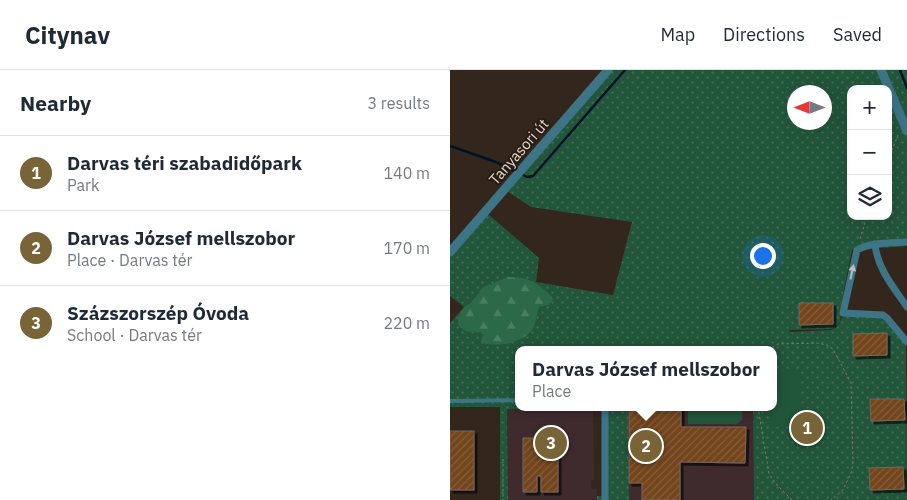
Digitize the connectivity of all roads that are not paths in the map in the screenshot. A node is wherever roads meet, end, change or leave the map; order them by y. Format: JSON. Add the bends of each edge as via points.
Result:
{"nodes":[{"id":1,"x":608,"y":70,"type":"edge"},
{"id":2,"x":881,"y":70,"type":"edge"},
{"id":3,"x":907,"y":132,"type":"edge"},
{"id":4,"x":907,"y":242,"type":"edge"},
{"id":5,"x":874,"y":244,"type":"junction"},
{"id":6,"x":450,"y":252,"type":"edge"},
{"id":7,"x":907,"y":307,"type":"edge"},
{"id":8,"x":907,"y":342,"type":"edge"},
{"id":9,"x":515,"y":400,"type":"edge"},
{"id":10,"x":450,"y":401,"type":"edge"},
{"id":11,"x":606,"y":411,"type":"edge"},
{"id":12,"x":605,"y":500,"type":"edge"}],
"edges":[{"from":1,"to":6,"type":"street","name":"Tanyasori út"},
{"from":2,"to":3,"type":"street"},
{"from":4,"to":5,"type":"street"},
{"from":5,"to":7,"type":"street","via":[[884,273]]},
{"from":8,"to":5,"type":"street","one_way":true,"via":[[883,316],[843,313],[857,250]]},
{"from":9,"to":10,"type":"lane"},
{"from":11,"to":12,"type":"street"}]}
